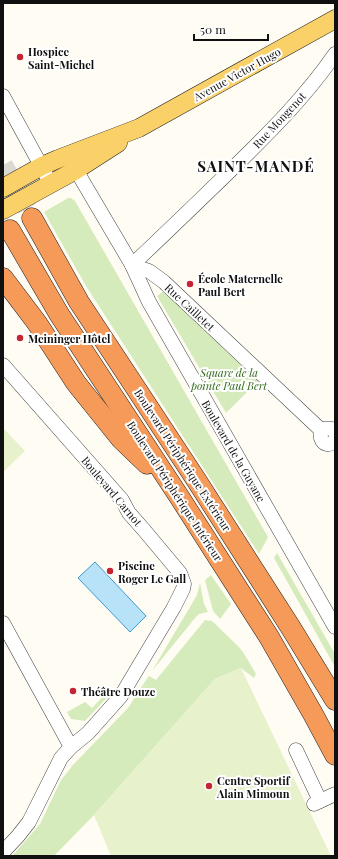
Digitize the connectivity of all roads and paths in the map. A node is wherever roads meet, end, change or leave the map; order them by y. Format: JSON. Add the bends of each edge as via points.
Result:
{"nodes":[{"id":1,"x":335,"y":19,"type":"edge"},
{"id":2,"x":335,"y":54,"type":"edge"},
{"id":3,"x":3,"y":96,"type":"edge"},
{"id":4,"x":139,"y":128,"type":"junction"},
{"id":5,"x":67,"y":155,"type":"junction"},
{"id":6,"x":42,"y":166,"type":"junction"},
{"id":7,"x":76,"y":170,"type":"junction"},
{"id":8,"x":51,"y":184,"type":"junction"},
{"id":9,"x":3,"y":188,"type":"edge"},
{"id":10,"x":3,"y":210,"type":"edge"},
{"id":11,"x":32,"y":218,"type":"tunnel mouth"},
{"id":12,"x":10,"y":230,"type":"dead end"},
{"id":13,"x":132,"y":265,"type":"junction"},
{"id":14,"x":3,"y":278,"type":"edge"},
{"id":15,"x":3,"y":365,"type":"edge"},
{"id":16,"x":333,"y":434,"type":"edge"},
{"id":17,"x":180,"y":498,"type":"junction"},
{"id":18,"x":3,"y":622,"type":"edge"},
{"id":19,"x":335,"y":627,"type":"edge"},
{"id":20,"x":335,"y":700,"type":"edge"},
{"id":21,"x":71,"y":747,"type":"junction"},
{"id":22,"x":296,"y":750,"type":"dead end"},
{"id":23,"x":335,"y":755,"type":"edge"},
{"id":24,"x":335,"y":794,"type":"edge"},
{"id":25,"x":3,"y":852,"type":"edge"}],
"edges":[{"from":1,"to":4,"type":"main road","name":"Avenue Victor Hugo"},
{"from":2,"to":13,"type":"street","name":"Rue Mongenot","via":[[307,91],[258,143]]},
{"from":3,"to":6,"type":"street"},
{"from":4,"to":5,"type":"main road"},
{"from":4,"to":7,"type":"main road"},
{"from":5,"to":6,"type":"main road"},
{"from":5,"to":7,"type":"street","name":"Boulevard de la Guyane","via":[[74,158]]},
{"from":6,"to":8,"type":"street"},
{"from":6,"to":9,"type":"main road"},
{"from":7,"to":8,"type":"main road"},
{"from":7,"to":13,"type":"street","name":"Boulevard de la Guyane"},
{"from":8,"to":10,"type":"main road"},
{"from":11,"to":20,"type":"highway","name":"Boulevard Périphérique Extérieur","via":[[79,302],[204,491]]},
{"from":12,"to":17,"type":"highway","name":"Boulevard Périphérique Intérieur","via":[[58,314]]},
{"from":13,"to":16,"type":"street","name":"Rue Cailletet","via":[[149,271],[164,282],[243,356]]},
{"from":13,"to":19,"type":"street","name":"Boulevard de la Guyane","via":[[149,302]]},
{"from":14,"to":17,"type":"highway","via":[[37,323],[76,383],[122,439]]},
{"from":15,"to":21,"type":"street","name":"Boulevard Carnot","via":[[122,500],[129,514],[180,573],[184,584],[174,607],[121,696],[88,733]]},
{"from":17,"to":23,"type":"highway","name":"Boulevard Périphérique Intérieur","via":[[269,638]]},
{"from":18,"to":21,"type":"street"},
{"from":21,"to":25,"type":"street","name":"Boulevard Carnot","via":[[61,758],[29,822]]},
{"from":22,"to":24,"type":"street","via":[[317,803]]}]}
